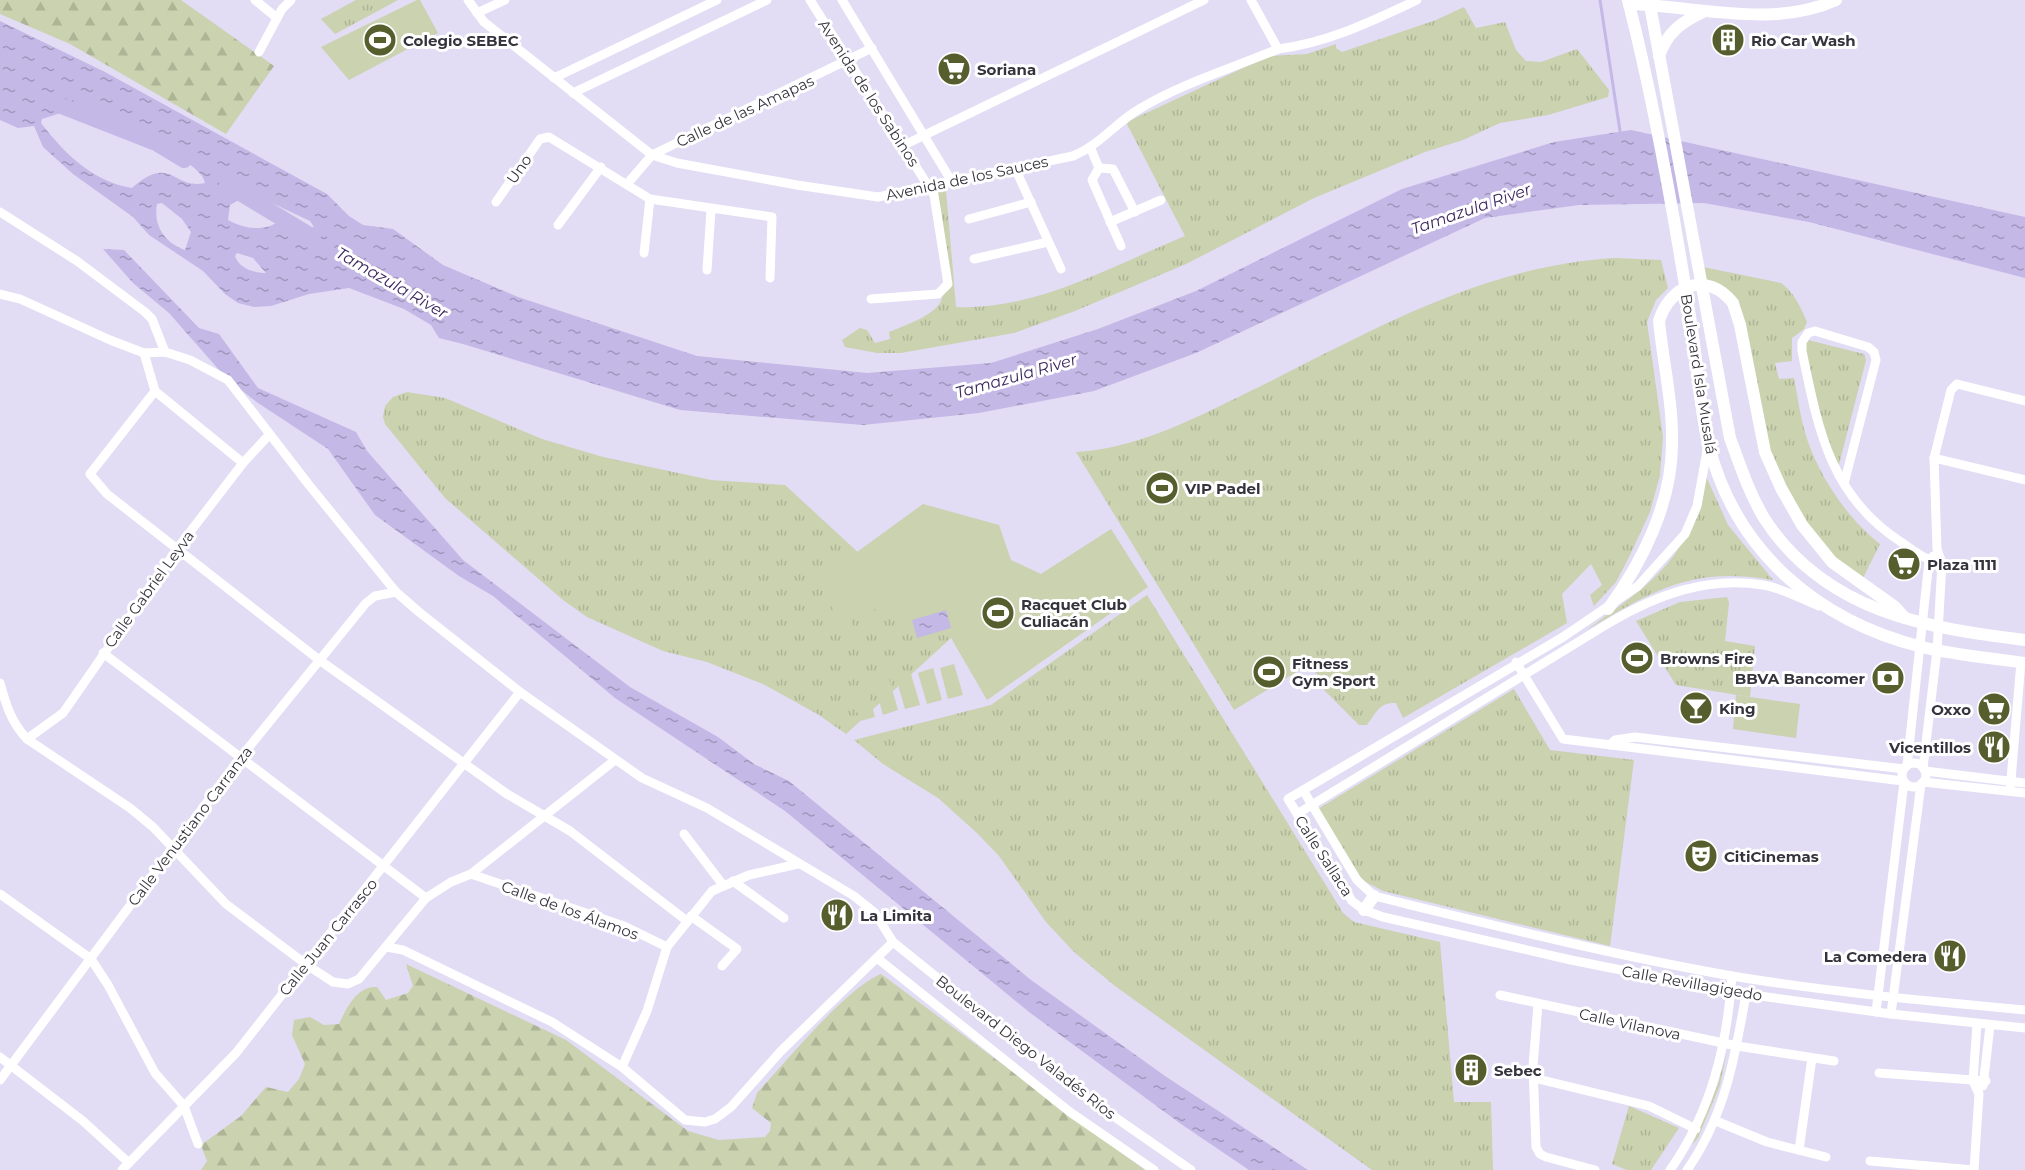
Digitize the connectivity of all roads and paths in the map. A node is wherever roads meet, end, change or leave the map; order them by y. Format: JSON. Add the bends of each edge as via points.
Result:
{"nodes":[{"id":1,"x":255,"y":0,"type":"edge"},
{"id":2,"x":291,"y":0,"type":"edge"},
{"id":3,"x":468,"y":0,"type":"edge"},
{"id":4,"x":504,"y":0,"type":"edge"},
{"id":5,"x":717,"y":0,"type":"edge"},
{"id":6,"x":767,"y":0,"type":"edge"},
{"id":7,"x":810,"y":0,"type":"edge"},
{"id":8,"x":842,"y":0,"type":"edge"},
{"id":9,"x":1204,"y":0,"type":"edge"},
{"id":10,"x":1251,"y":0,"type":"edge"},
{"id":11,"x":1417,"y":0,"type":"edge"},
{"id":12,"x":1836,"y":0,"type":"edge"},
{"id":13,"x":1628,"y":2,"type":"edge"},
{"id":14,"x":1649,"y":2,"type":"edge"},
{"id":15,"x":1705,"y":11,"type":"junction"},
{"id":16,"x":477,"y":13,"type":"junction"},
{"id":17,"x":276,"y":18,"type":"junction"},
{"id":18,"x":872,"y":48,"type":"junction"},
{"id":19,"x":1278,"y":49,"type":"junction"},
{"id":20,"x":259,"y":52,"type":"dead end"},
{"id":21,"x":1660,"y":60,"type":"junction"},
{"id":22,"x":848,"y":62,"type":"junction"},
{"id":23,"x":554,"y":78,"type":"junction"},
{"id":24,"x":573,"y":93,"type":"junction"},
{"id":25,"x":925,"y":134,"type":"junction"},
{"id":26,"x":902,"y":146,"type":"junction"},
{"id":27,"x":1090,"y":149,"type":"junction"},
{"id":28,"x":651,"y":155,"type":"junction"},
{"id":29,"x":601,"y":167,"type":"junction"},
{"id":30,"x":1015,"y":168,"type":"junction"},
{"id":31,"x":1100,"y":168,"type":"junction"},
{"id":32,"x":952,"y":182,"type":"junction"},
{"id":33,"x":627,"y":184,"type":"junction"},
{"id":34,"x":929,"y":187,"type":"junction"},
{"id":35,"x":650,"y":199,"type":"junction"},
{"id":36,"x":1161,"y":200,"type":"dead end"},
{"id":37,"x":496,"y":202,"type":"dead end"},
{"id":38,"x":1031,"y":202,"type":"junction"},
{"id":39,"x":711,"y":210,"type":"junction"},
{"id":40,"x":0,"y":212,"type":"edge"},
{"id":41,"x":1135,"y":212,"type":"junction"},
{"id":42,"x":969,"y":219,"type":"dead end"},
{"id":43,"x":1110,"y":222,"type":"junction"},
{"id":44,"x":558,"y":225,"type":"dead end"},
{"id":45,"x":1048,"y":242,"type":"junction"},
{"id":46,"x":1121,"y":246,"type":"dead end"},
{"id":47,"x":644,"y":253,"type":"dead end"},
{"id":48,"x":974,"y":259,"type":"dead end"},
{"id":49,"x":1061,"y":269,"type":"dead end"},
{"id":50,"x":707,"y":270,"type":"dead end"},
{"id":51,"x":770,"y":278,"type":"dead end"},
{"id":52,"x":0,"y":294,"type":"edge"},
{"id":53,"x":871,"y":299,"type":"dead end"},
{"id":54,"x":165,"y":352,"type":"junction"},
{"id":55,"x":144,"y":353,"type":"junction"},
{"id":56,"x":155,"y":390,"type":"junction"},
{"id":57,"x":2025,"y":401,"type":"edge"},
{"id":58,"x":269,"y":435,"type":"junction"},
{"id":59,"x":1708,"y":444,"type":"junction"},
{"id":60,"x":1934,"y":458,"type":"junction"},
{"id":61,"x":243,"y":463,"type":"junction"},
{"id":62,"x":2025,"y":480,"type":"edge"},
{"id":63,"x":1844,"y":484,"type":"junction"},
{"id":64,"x":177,"y":549,"type":"junction"},
{"id":65,"x":1937,"y":549,"type":"junction"},
{"id":66,"x":1929,"y":561,"type":"junction"},
{"id":67,"x":1942,"y":563,"type":"junction"},
{"id":68,"x":396,"y":592,"type":"junction"},
{"id":69,"x":1608,"y":609,"type":"junction"},
{"id":70,"x":1829,"y":610,"type":"junction"},
{"id":71,"x":1906,"y":619,"type":"junction"},
{"id":72,"x":1923,"y":625,"type":"junction"},
{"id":73,"x":1937,"y":628,"type":"junction"},
{"id":74,"x":2025,"y":640,"type":"edge"},
{"id":75,"x":1922,"y":647,"type":"junction"},
{"id":76,"x":1937,"y":650,"type":"junction"},
{"id":77,"x":103,"y":653,"type":"junction"},
{"id":78,"x":318,"y":659,"type":"junction"},
{"id":79,"x":1516,"y":662,"type":"junction"},
{"id":80,"x":2023,"y":662,"type":"edge"},
{"id":81,"x":1523,"y":675,"type":"junction"},
{"id":82,"x":0,"y":683,"type":"edge"},
{"id":83,"x":520,"y":692,"type":"junction"},
{"id":84,"x":9,"y":712,"type":"junction"},
{"id":85,"x":0,"y":720,"type":"edge"},
{"id":86,"x":27,"y":739,"type":"junction"},
{"id":87,"x":1610,"y":744,"type":"junction"},
{"id":88,"x":240,"y":758,"type":"junction"},
{"id":89,"x":615,"y":760,"type":"junction"},
{"id":90,"x":462,"y":762,"type":"junction"},
{"id":91,"x":1905,"y":767,"type":"junction"},
{"id":92,"x":1924,"y":770,"type":"junction"},
{"id":93,"x":1904,"y":782,"type":"junction"},
{"id":94,"x":1922,"y":783,"type":"junction"},
{"id":95,"x":2025,"y":783,"type":"edge"},
{"id":96,"x":2011,"y":786,"type":"junction"},
{"id":97,"x":1304,"y":790,"type":"junction"},
{"id":98,"x":2025,"y":793,"type":"edge"},
{"id":99,"x":1312,"y":805,"type":"junction"},
{"id":100,"x":1297,"y":814,"type":"junction"},
{"id":101,"x":545,"y":818,"type":"junction"},
{"id":102,"x":684,"y":834,"type":"dead end"},
{"id":103,"x":173,"y":848,"type":"junction"},
{"id":104,"x":798,"y":864,"type":"junction"},
{"id":105,"x":384,"y":867,"type":"junction"},
{"id":106,"x":471,"y":874,"type":"junction"},
{"id":107,"x":733,"y":881,"type":"junction"},
{"id":108,"x":723,"y":885,"type":"junction"},
{"id":109,"x":0,"y":894,"type":"edge"},
{"id":110,"x":1374,"y":896,"type":"junction"},
{"id":111,"x":426,"y":898,"type":"junction"},
{"id":112,"x":1364,"y":910,"type":"junction"},
{"id":113,"x":784,"y":918,"type":"dead end"},
{"id":114,"x":689,"y":919,"type":"junction"},
{"id":115,"x":893,"y":942,"type":"junction"},
{"id":116,"x":386,"y":947,"type":"junction"},
{"id":117,"x":667,"y":947,"type":"junction"},
{"id":118,"x":878,"y":958,"type":"junction"},
{"id":119,"x":91,"y":959,"type":"junction"},
{"id":120,"x":307,"y":965,"type":"junction"},
{"id":121,"x":722,"y":966,"type":"dead end"},
{"id":122,"x":1732,"y":976,"type":"junction"},
{"id":123,"x":1731,"y":992,"type":"junction"},
{"id":124,"x":1746,"y":994,"type":"junction"},
{"id":125,"x":1500,"y":995,"type":"dead end"},
{"id":126,"x":1878,"y":996,"type":"junction"},
{"id":127,"x":1894,"y":998,"type":"junction"},
{"id":128,"x":1538,"y":1004,"type":"junction"},
{"id":129,"x":2025,"y":1010,"type":"edge"},
{"id":130,"x":1876,"y":1012,"type":"junction"},
{"id":131,"x":1892,"y":1014,"type":"junction"},
{"id":132,"x":1977,"y":1024,"type":"junction"},
{"id":133,"x":1990,"y":1026,"type":"junction"},
{"id":134,"x":2025,"y":1028,"type":"edge"},
{"id":135,"x":1723,"y":1043,"type":"junction"},
{"id":136,"x":1737,"y":1046,"type":"junction"},
{"id":137,"x":0,"y":1057,"type":"edge"},
{"id":138,"x":1812,"y":1058,"type":"junction"},
{"id":139,"x":1834,"y":1060,"type":"dead end"},
{"id":140,"x":12,"y":1066,"type":"junction"},
{"id":141,"x":622,"y":1067,"type":"junction"},
{"id":142,"x":1879,"y":1073,"type":"dead end"},
{"id":143,"x":1534,"y":1078,"type":"junction"},
{"id":144,"x":0,"y":1080,"type":"edge"},
{"id":145,"x":1973,"y":1081,"type":"junction"},
{"id":146,"x":1986,"y":1082,"type":"junction"},
{"id":147,"x":1978,"y":1094,"type":"junction"},
{"id":148,"x":184,"y":1106,"type":"junction"},
{"id":149,"x":1716,"y":1121,"type":"junction"},
{"id":150,"x":1696,"y":1129,"type":"junction"},
{"id":151,"x":198,"y":1144,"type":"dead end"},
{"id":152,"x":1685,"y":1148,"type":"junction"},
{"id":153,"x":1799,"y":1150,"type":"junction"},
{"id":154,"x":1697,"y":1156,"type":"junction"},
{"id":155,"x":1826,"y":1157,"type":"dead end"},
{"id":156,"x":1870,"y":1161,"type":"dead end"},
{"id":157,"x":125,"y":1167,"type":"edge"},
{"id":158,"x":1154,"y":1170,"type":"edge"},
{"id":159,"x":1191,"y":1170,"type":"edge"},
{"id":160,"x":1595,"y":1170,"type":"edge"},
{"id":161,"x":1670,"y":1170,"type":"edge"},
{"id":162,"x":1687,"y":1170,"type":"edge"},
{"id":163,"x":1974,"y":1170,"type":"edge"}],
"edges":[{"from":1,"to":17,"type":"street"},
{"from":2,"to":17,"type":"street"},
{"from":3,"to":16,"type":"street","name":"Avenida de los Sauces"},
{"from":4,"to":16,"type":"street"},
{"from":5,"to":23,"type":"street"},
{"from":6,"to":24,"type":"street"},
{"from":7,"to":22,"type":"street","name":"Avenida de los Sabinos"},
{"from":8,"to":18,"type":"street","name":"Avenida de los Sabinos"},
{"from":9,"to":25,"type":"street"},
{"from":10,"to":19,"type":"street"},
{"from":11,"to":19,"type":"street","name":"Avenida de los Sauces","via":[[1327,39]]},
{"from":12,"to":15,"type":"main road","via":[[1803,11],[1777,14]]},
{"from":13,"to":14,"type":"main road"},
{"from":13,"to":59,"type":"main road","name":"Boulevard Isla Musalá","via":[[1645,65],[1692,329]]},
{"from":14,"to":15,"type":"main road"},
{"from":14,"to":21,"type":"main road","name":"Boulevard Isla Musalá"},
{"from":15,"to":21,"type":"main road","via":[[1672,32]]},
{"from":16,"to":23,"type":"street","name":"Avenida de los Sauces"},
{"from":17,"to":20,"type":"street"},
{"from":18,"to":22,"type":"street","name":"Calle de las Amapas"},
{"from":18,"to":25,"type":"street","name":"Avenida de los Sabinos"},
{"from":19,"to":27,"type":"street","name":"Avenida de los Sauces","via":[[1142,107]]},
{"from":21,"to":71,"type":"main road","name":"Boulevard Isla Musalá","via":[[1730,438],[1742,472],[1779,539],[1820,577],[1847,595]]},
{"from":22,"to":26,"type":"street","name":"Avenida de los Sabinos"},
{"from":22,"to":28,"type":"street","name":"Calle de las Amapas"},
{"from":23,"to":24,"type":"street","name":"Avenida de los Sauces"},
{"from":24,"to":28,"type":"street","name":"Avenida de los Sauces"},
{"from":25,"to":26,"type":"street"},
{"from":25,"to":32,"type":"street","name":"Avenida de los Sabinos"},
{"from":26,"to":34,"type":"street","name":"Avenida de los Sabinos"},
{"from":27,"to":30,"type":"street","name":"Avenida de los Sauces"},
{"from":27,"to":31,"type":"street"},
{"from":28,"to":33,"type":"street","name":"Calle de las Amapas"},
{"from":28,"to":34,"type":"street","name":"Avenida de los Sauces","via":[[851,194],[878,197]]},
{"from":29,"to":33,"type":"street"},
{"from":29,"to":37,"type":"street","name":"Uno","via":[[543,137]]},
{"from":29,"to":44,"type":"street"},
{"from":30,"to":32,"type":"street","name":"Avenida de los Sauces"},
{"from":30,"to":38,"type":"street"},
{"from":31,"to":41,"type":"street","via":[[1113,169]]},
{"from":31,"to":43,"type":"street","via":[[1092,180]]},
{"from":32,"to":34,"type":"street","name":"Avenida de los Sauces"},
{"from":33,"to":35,"type":"street"},
{"from":34,"to":53,"type":"street","name":"Avenida de los Sabinos","via":[[934,195],[948,284],[938,294]]},
{"from":35,"to":39,"type":"street"},
{"from":35,"to":47,"type":"street"},
{"from":36,"to":41,"type":"street"},
{"from":38,"to":42,"type":"street"},
{"from":38,"to":45,"type":"street"},
{"from":39,"to":50,"type":"street"},
{"from":39,"to":51,"type":"street","via":[[772,218]]},
{"from":40,"to":54,"type":"street","via":[[145,312],[152,319]]},
{"from":41,"to":43,"type":"street"},
{"from":43,"to":46,"type":"street"},
{"from":45,"to":48,"type":"street"},
{"from":45,"to":49,"type":"street"},
{"from":52,"to":55,"type":"street"},
{"from":54,"to":55,"type":"street"},
{"from":54,"to":58,"type":"street","name":"Boulevard Diego Valadés Ríos","via":[[228,380]]},
{"from":55,"to":56,"type":"street"},
{"from":56,"to":61,"type":"street"},
{"from":56,"to":64,"type":"street","via":[[90,474],[107,494]]},
{"from":57,"to":60,"type":"street","via":[[1957,384],[1951,390]]},
{"from":58,"to":61,"type":"street","name":"Calle Gabriel Leyva"},
{"from":58,"to":68,"type":"street","name":"Boulevard Diego Valadés Ríos"},
{"from":59,"to":69,"type":"street","via":[[1697,506],[1685,534],[1655,570]]},
{"from":59,"to":70,"type":"main road","name":"Boulevard Isla Musalá","via":[[1719,478],[1755,542],[1773,566]]},
{"from":60,"to":62,"type":"street"},
{"from":60,"to":65,"type":"street"},
{"from":61,"to":64,"type":"street","name":"Calle Gabriel Leyva"},
{"from":63,"to":63,"type":"street","via":[[1821,437],[1802,351],[1802,342],[1815,331],[1868,347],[1876,360]]},
{"from":63,"to":66,"type":"street","via":[[1865,515],[1881,530]]},
{"from":64,"to":77,"type":"street","name":"Calle Gabriel Leyva"},
{"from":64,"to":78,"type":"street"},
{"from":65,"to":66,"type":"street"},
{"from":65,"to":67,"type":"street"},
{"from":66,"to":67,"type":"street"},
{"from":66,"to":72,"type":"street"},
{"from":67,"to":73,"type":"street"},
{"from":68,"to":78,"type":"street","name":"Calle Venustiano Carranza","via":[[375,596],[366,603]]},
{"from":68,"to":83,"type":"street","name":"Boulevard Diego Valadés Ríos"},
{"from":69,"to":71,"type":"main road","via":[[1651,534],[1669,474],[1672,426],[1659,321],[1663,307],[1680,290],[1703,285],[1717,289],[1733,303],[1767,460],[1795,515],[1832,562]]},
{"from":69,"to":79,"type":"street"},
{"from":70,"to":75,"type":"main road","name":"Boulevard Isla Musalá","via":[[1876,632]]},
{"from":70,"to":81,"type":"street","via":[[1764,585],[1693,586],[1637,607]]},
{"from":71,"to":72,"type":"main road","name":"Boulevard Isla Musalá"},
{"from":72,"to":73,"type":"main road","name":"Boulevard Isla Musalá"},
{"from":72,"to":75,"type":"street"},
{"from":73,"to":74,"type":"main road","name":"Boulevard Isla Musalá"},
{"from":73,"to":76,"type":"street"},
{"from":75,"to":76,"type":"main road","name":"Boulevard Isla Musalá"},
{"from":75,"to":91,"type":"street"},
{"from":76,"to":80,"type":"main road","name":"Boulevard Isla Musalá"},
{"from":76,"to":92,"type":"street"},
{"from":77,"to":86,"type":"street","name":"Calle Gabriel Leyva","via":[[63,713]]},
{"from":77,"to":88,"type":"street"},
{"from":78,"to":88,"type":"street","name":"Calle Venustiano Carranza"},
{"from":78,"to":90,"type":"street"},
{"from":79,"to":81,"type":"street"},
{"from":79,"to":97,"type":"street"},
{"from":80,"to":96,"type":"street"},
{"from":81,"to":87,"type":"street","via":[[1563,739]]},
{"from":81,"to":99,"type":"street"},
{"from":82,"to":84,"type":"street"},
{"from":83,"to":89,"type":"street","name":"Boulevard Diego Valadés Ríos"},
{"from":83,"to":90,"type":"street","name":"Calle Juan Carrasco"},
{"from":84,"to":85,"type":"street"},
{"from":84,"to":86,"type":"street"},
{"from":86,"to":103,"type":"street","via":[[130,808]]},
{"from":87,"to":91,"type":"street","via":[[1635,737]]},
{"from":87,"to":93,"type":"street"},
{"from":88,"to":103,"type":"street","name":"Calle Venustiano Carranza"},
{"from":88,"to":105,"type":"street"},
{"from":89,"to":101,"type":"street"},
{"from":89,"to":104,"type":"street","name":"Boulevard Diego Valadés Ríos","via":[[642,778],[707,808]]},
{"from":90,"to":101,"type":"street"},
{"from":90,"to":105,"type":"street","name":"Calle Juan Carrasco"},
{"from":91,"to":92,"type":"street","via":[[1917,764]]},
{"from":91,"to":93,"type":"street"},
{"from":92,"to":94,"type":"street"},
{"from":92,"to":96,"type":"street"},
{"from":93,"to":94,"type":"street","via":[[1910,787]]},
{"from":93,"to":126,"type":"street"},
{"from":94,"to":96,"type":"street"},
{"from":94,"to":127,"type":"street"},
{"from":95,"to":96,"type":"street"},
{"from":96,"to":98,"type":"street"},
{"from":97,"to":99,"type":"street","name":"Calle Sallaca"},
{"from":97,"to":100,"type":"street","name":"Calle Sallaca","via":[[1288,799]]},
{"from":99,"to":100,"type":"street"},
{"from":99,"to":110,"type":"street","name":"Calle Sallaca","via":[[1358,880]]},
{"from":100,"to":112,"type":"street","name":"Calle Sallaca","via":[[1342,887]]},
{"from":101,"to":106,"type":"street"},
{"from":101,"to":114,"type":"street","via":[[570,831]]},
{"from":102,"to":108,"type":"street"},
{"from":103,"to":119,"type":"street","name":"Calle Venustiano Carranza"},
{"from":103,"to":120,"type":"street","via":[[226,904]]},
{"from":104,"to":107,"type":"street"},
{"from":104,"to":115,"type":"street","name":"Boulevard Diego Valadés Ríos","via":[[854,896],[875,914]]},
{"from":105,"to":111,"type":"street"},
{"from":105,"to":120,"type":"street","name":"Calle Juan Carrasco"},
{"from":106,"to":111,"type":"street"},
{"from":106,"to":117,"type":"street","name":"Calle de los Álamos","via":[[614,922]]},
{"from":107,"to":108,"type":"street"},
{"from":107,"to":113,"type":"street"},
{"from":108,"to":114,"type":"street","via":[[712,891]]},
{"from":109,"to":119,"type":"street"},
{"from":110,"to":112,"type":"main road"},
{"from":110,"to":122,"type":"street","name":"Calle Revillagigedo"},
{"from":111,"to":116,"type":"street"},
{"from":112,"to":123,"type":"street","name":"Calle Revillagigedo","via":[[1550,956]]},
{"from":114,"to":117,"type":"street"},
{"from":114,"to":121,"type":"street","via":[[737,949]]},
{"from":115,"to":118,"type":"street"},
{"from":115,"to":159,"type":"street","name":"Boulevard Diego Valadés Ríos","via":[[1083,1095]]},
{"from":116,"to":120,"type":"street","via":[[358,979],[348,984],[333,982]]},
{"from":116,"to":141,"type":"street","via":[[403,950],[552,1022]]},
{"from":117,"to":141,"type":"street","via":[[647,1011]]},
{"from":118,"to":141,"type":"street","via":[[780,1051],[716,1119],[685,1120]]},
{"from":118,"to":158,"type":"street","name":"Boulevard Diego Valadés Ríos","via":[[1070,1112]]},
{"from":119,"to":140,"type":"street","name":"Calle Venustiano Carranza"},
{"from":119,"to":148,"type":"street","via":[[155,1073]]},
{"from":120,"to":148,"type":"street","name":"Calle Juan Carrasco","via":[[236,1053]]},
{"from":122,"to":123,"type":"street"},
{"from":122,"to":126,"type":"street","name":"Calle Revillagigedo"},
{"from":123,"to":124,"type":"street","name":"Calle Revillagigedo"},
{"from":123,"to":135,"type":"street"},
{"from":124,"to":130,"type":"street","name":"Calle Revillagigedo"},
{"from":124,"to":136,"type":"street"},
{"from":125,"to":128,"type":"street","name":"Calle Vilanova"},
{"from":126,"to":127,"type":"street","name":"Calle Revillagigedo"},
{"from":126,"to":130,"type":"street"},
{"from":127,"to":129,"type":"street","name":"Calle Revillagigedo"},
{"from":127,"to":131,"type":"street"},
{"from":128,"to":135,"type":"street","name":"Calle Vilanova"},
{"from":128,"to":143,"type":"street","via":[[1533,1037]]},
{"from":130,"to":131,"type":"street","name":"Calle Revillagigedo"},
{"from":131,"to":132,"type":"street","name":"Calle Revillagigedo"},
{"from":132,"to":133,"type":"street","name":"Calle Revillagigedo"},
{"from":132,"to":145,"type":"street"},
{"from":133,"to":134,"type":"street","name":"Calle Revillagigedo"},
{"from":133,"to":146,"type":"street"},
{"from":135,"to":136,"type":"street","name":"Calle Vilanova"},
{"from":135,"to":150,"type":"street","via":[[1709,1098]]},
{"from":136,"to":138,"type":"street","name":"Calle Vilanova"},
{"from":136,"to":149,"type":"street"},
{"from":137,"to":140,"type":"street"},
{"from":138,"to":139,"type":"street","name":"Calle Vilanova"},
{"from":138,"to":153,"type":"street"},
{"from":140,"to":144,"type":"street","name":"Calle Venustiano Carranza"},
{"from":140,"to":157,"type":"street","via":[[83,1121]]},
{"from":142,"to":145,"type":"street"},
{"from":143,"to":150,"type":"street","via":[[1649,1106]]},
{"from":143,"to":160,"type":"street","via":[[1536,1147],[1540,1154]]},
{"from":145,"to":146,"type":"street"},
{"from":145,"to":147,"type":"street"},
{"from":146,"to":147,"type":"street"},
{"from":147,"to":163,"type":"street"},
{"from":148,"to":151,"type":"street"},
{"from":148,"to":157,"type":"street","name":"Calle Juan Carrasco"},
{"from":149,"to":153,"type":"street","via":[[1767,1142]]},
{"from":149,"to":154,"type":"street"},
{"from":150,"to":152,"type":"street"},
{"from":152,"to":154,"type":"street"},
{"from":152,"to":161,"type":"street"},
{"from":153,"to":155,"type":"street"},
{"from":154,"to":162,"type":"street"},
{"from":156,"to":163,"type":"street"}]}
